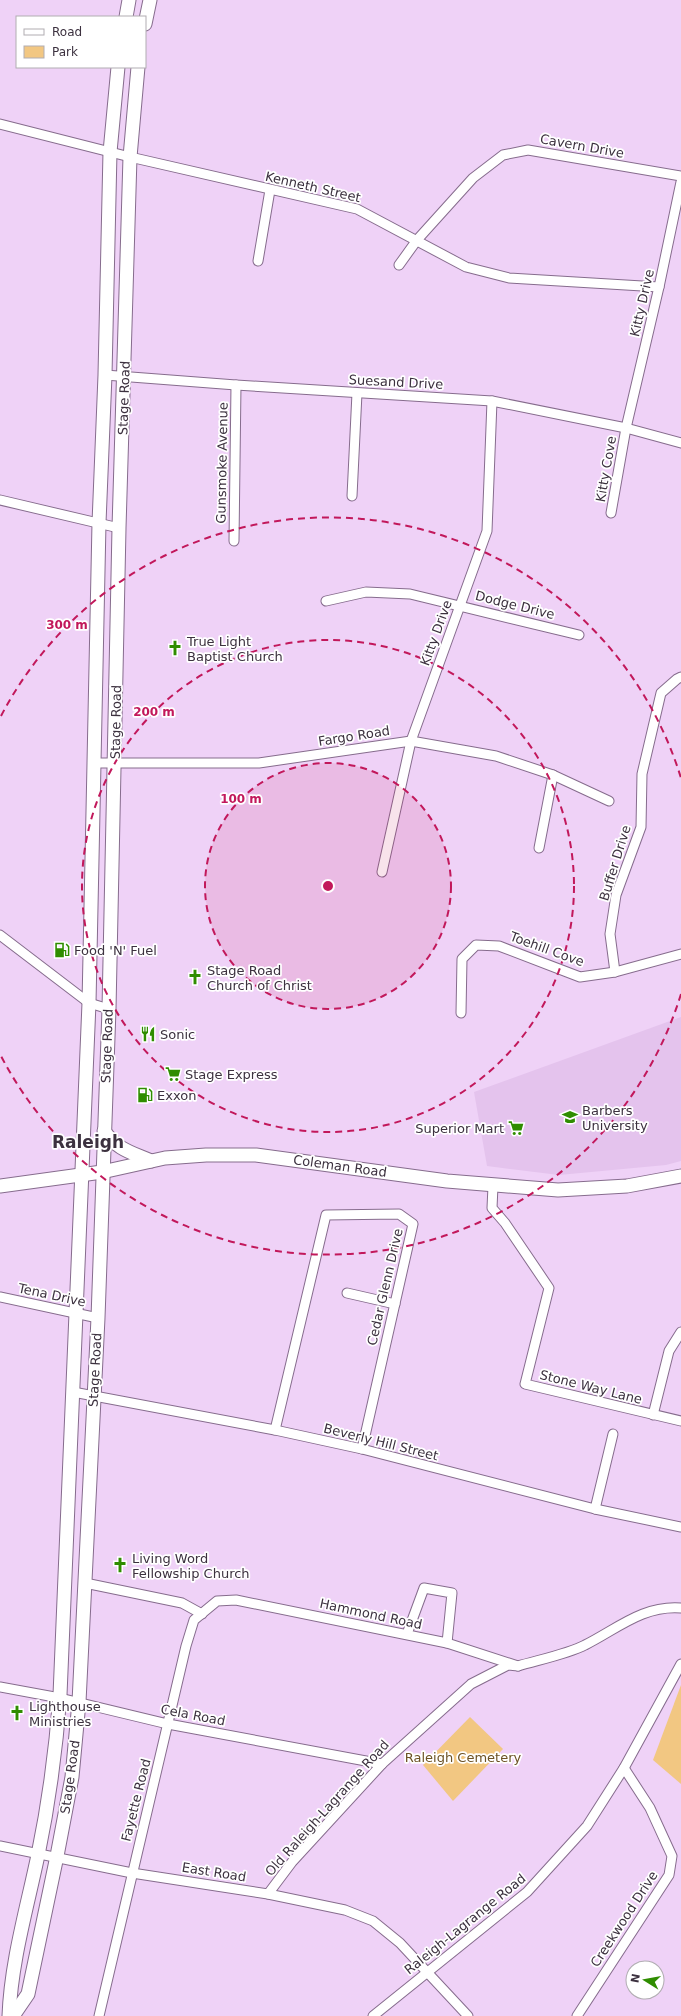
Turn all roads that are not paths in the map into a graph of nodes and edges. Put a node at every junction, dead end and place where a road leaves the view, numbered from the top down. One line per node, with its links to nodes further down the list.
1 (130, 0): 3 (main road)
2 (150, 0): 4 (main road)
3 (126, 16)
4 (146, 19)
5 (118, 68): 8 (main road, Stage Road)
6 (138, 68): 9 (main road, Stage Road)
7 (0, 126): 8 (street, Kenneth Street)
8 (110, 152): 9 (street, Kenneth Street); 17 (main road, Stage Road)
9 (130, 157): 12 (street, Kenneth Street); 18 (main road, Stage Road)
10 (681, 176): 13 (street, Cavern Drive)
11 (681, 182): 16 (street, Kitty Drive)
12 (270, 190): 13 (street, Kenneth Street); 14 (street)
13 (417, 240): 15 (street, Cavern Drive); 16 (street, Kenneth Street)
14 (258, 261)
15 (399, 265)
16 (659, 287): 22 (street, Kitty Drive)
17 (105, 375): 18 (street, Suesand Drive); 27 (main road, Stage Road)
18 (124, 375): 19 (street, Suesand Drive); 28 (main road, Stage Road)
19 (236, 386): 20 (street, Suesand Drive); 29 (street, Gunsmoke Avenue)
20 (357, 393): 21 (street, Suesand Drive); 24 (street)
21 (492, 401): 22 (street, Suesand Drive); 31 (street, Kitty Drive)
22 (626, 428): 23 (street, Suesand Drive); 26 (street, Kitty Cove)
23 (681, 443)
24 (352, 496)
25 (0, 500): 27 (street)
26 (612, 513)
27 (99, 523): 28 (street); 35 (main road, Stage Road)
28 (119, 528): 36 (main road, Stage Road)
29 (234, 541)
30 (326, 600): 31 (street, Dodge Drive)
31 (460, 605): 32 (street, Dodge Drive); 34 (street, Kitty Drive)
32 (580, 635)
33 (681, 677): 43 (street, Buffer Drive)
34 (412, 740): 36 (street, Fargo Road); 37 (street, Fargo Road); 40 (street, Kitty Drive)
35 (94, 763): 36 (street, Fargo Road); 44 (main road, Stage Road)
36 (115, 763): 45 (main road, Stage Road)
37 (553, 775): 38 (street, Fargo Road); 39 (street)
38 (609, 801)
39 (539, 848)
40 (382, 872)
41 (0, 935): 44 (street)
42 (681, 954): 43 (street, Toehill Cove)
43 (615, 972): 46 (street, Toehill Cove)
44 (89, 1003): 45 (street); 50 (main road, Stage Road)
45 (109, 1009): 47 (main road, Stage Road)
46 (461, 1013)
47 (104, 1131): 48 (main road); 49 (main road, Stage Road)
48 (151, 1160): 49 (main road, Coleman Road); 53 (main road, Coleman Road)
49 (102, 1172): 50 (main road, Coleman Road); 58 (main road, Stage Road)
50 (81, 1175): 52 (main road, Coleman Road); 57 (main road, Stage Road)
51 (680, 1178): 53 (main road, Coleman Road)
52 (0, 1186)
53 (493, 1186): 62 (street, Stone Way Lane)
54 (347, 1293): 56 (street)
55 (0, 1297): 57 (street, Tena Drive)
56 (395, 1304): 64 (street, Cedar Glenn Drive); 66 (street, Cedar Glenn Drive)
57 (77, 1314): 58 (street, Tena Drive); 60 (main road, Stage Road)
58 (98, 1318): 61 (main road, Stage Road)
59 (681, 1332): 62 (street)
60 (73, 1392): 61 (street, Beverly Hill Street); 78 (main road, Stage Road)
61 (94, 1395): 64 (street, Beverly Hill Street); 69 (main road, Stage Road)
62 (653, 1415): 63 (street)
63 (681, 1421)
64 (275, 1430): 66 (street, Beverly Hill Street)
65 (613, 1434): 67 (street)
66 (362, 1449): 67 (street, Beverly Hill Street)
67 (595, 1509): 68 (street, Beverly Hill Street)
68 (681, 1528)
69 (85, 1583): 72 (street); 79 (main road, Stage Road)
70 (217, 1601): 72 (street, Fayette Road); 73 (street, Hammond Road)
71 (681, 1608): 76 (street, Old Raleigh-Lagrange Road)
72 (202, 1614): 80 (street, Fayette Road)
73 (407, 1634): 74 (street, Hammond Road); 74 (street)
74 (447, 1644): 76 (street, Hammond Road)
75 (681, 1664): 82 (street, Raleigh-Lagrange Road)
76 (518, 1666): 81 (street, Old Raleigh-Lagrange Road)
77 (0, 1687): 78 (street, Cela Road)
78 (60, 1698): 79 (street, Cela Road); 84 (main road, Stage Road)
79 (79, 1702): 80 (street, Cela Road); 85 (main road, Stage Road)
80 (168, 1724): 81 (street, Cela Road); 86 (street, Fayette Road)
81 (382, 1764): 87 (street, Old Raleigh-Lagrange Road)
82 (624, 1768): 88 (street, Raleigh-Lagrange Road); 94 (street, Creekwood Drive)
83 (0, 1846): 84 (street, East Road)
84 (38, 1853): 85 (street, East Road); 89 (main road, Stage Road)
85 (57, 1856): 86 (street, East Road); 90 (main road, Stage Road)
86 (132, 1873): 87 (street, East Road); 91 (street, Fayette Road)
87 (268, 1894): 88 (street, East Road)
88 (428, 1971): 92 (street, Raleigh-Lagrange Road); 93 (street)
89 (9, 2016)
90 (13, 2016)
91 (99, 2016)
92 (373, 2016)
93 (468, 2016)
94 (577, 2016)

